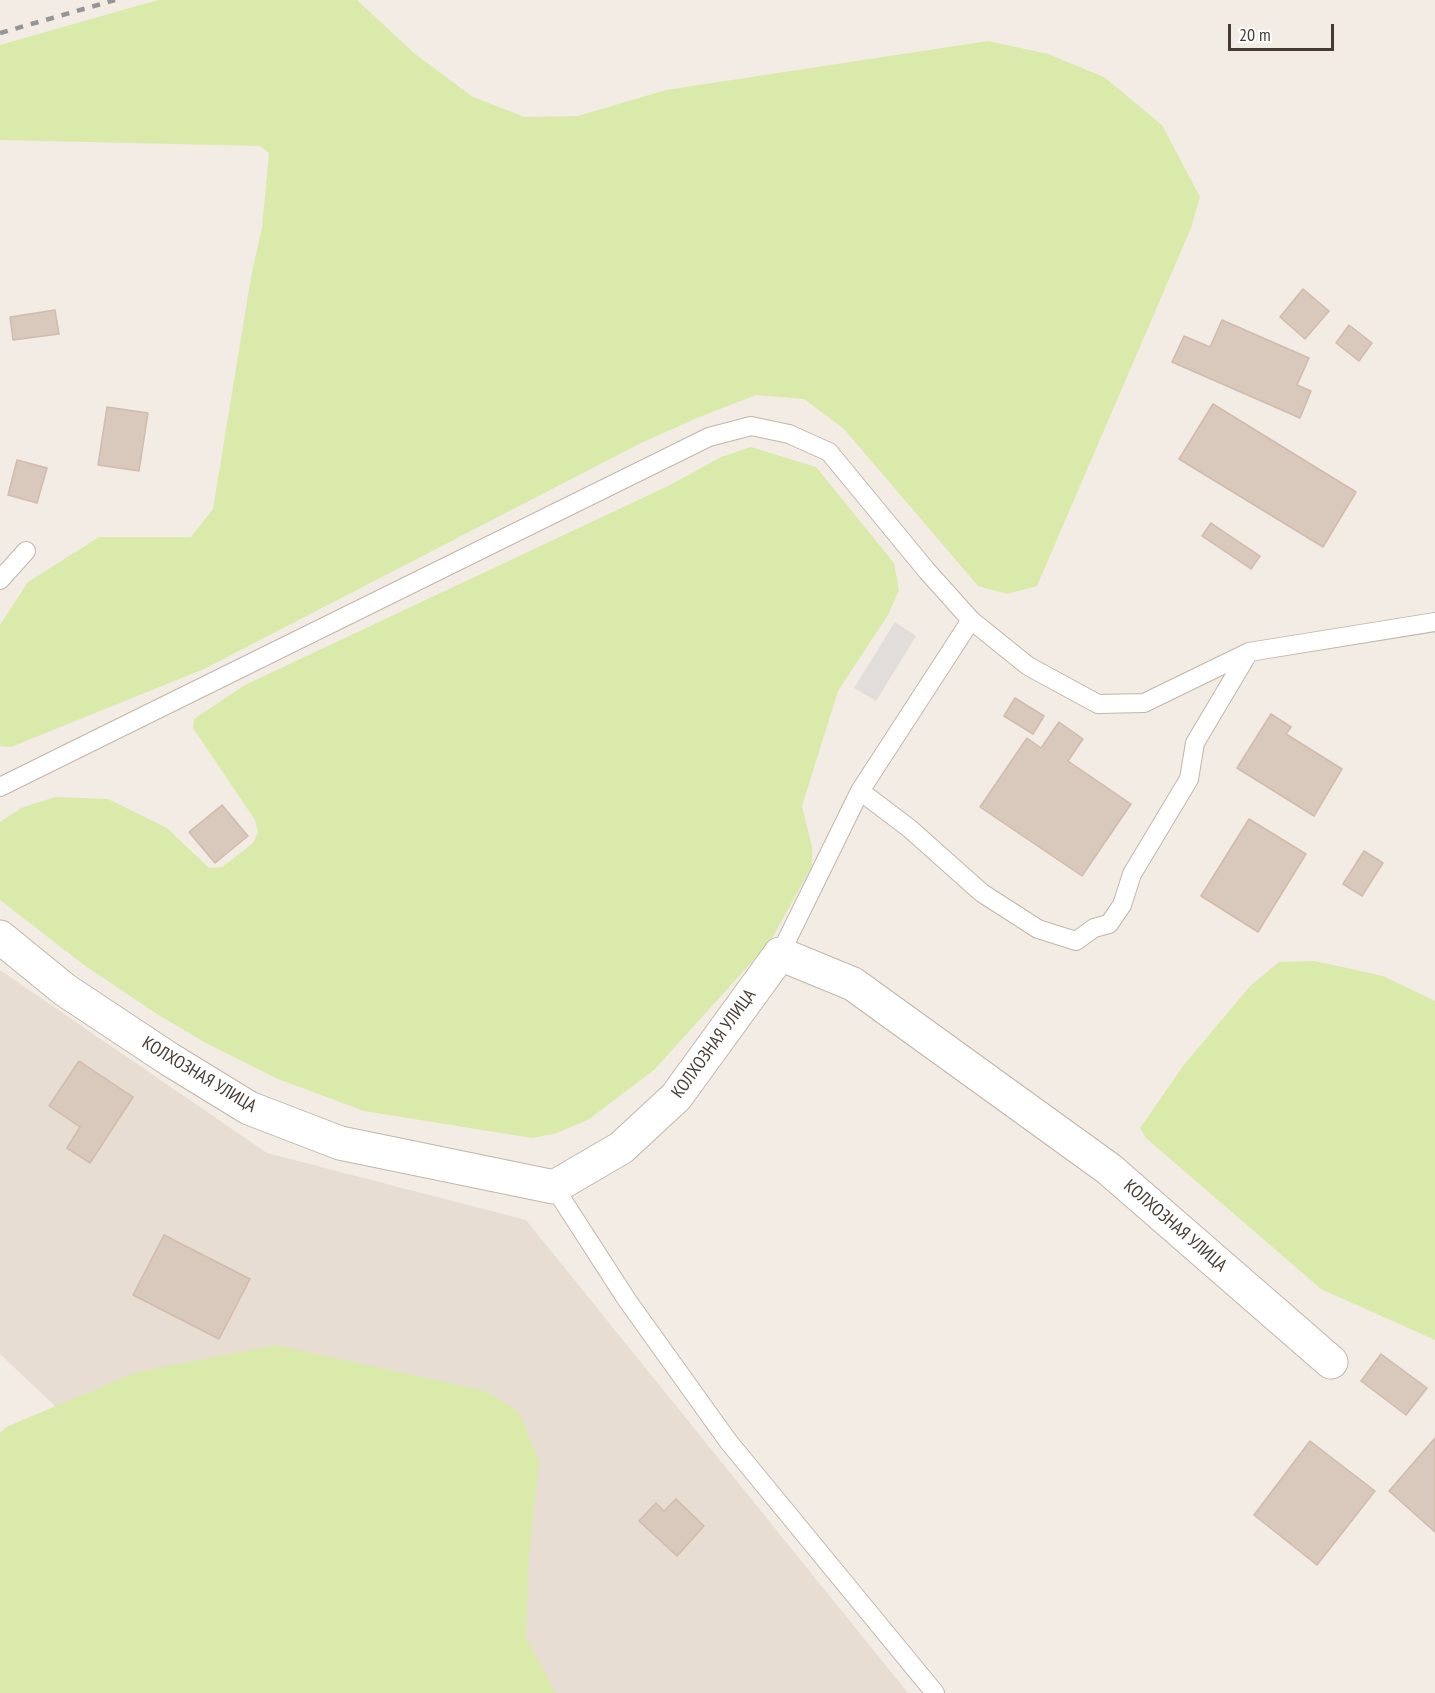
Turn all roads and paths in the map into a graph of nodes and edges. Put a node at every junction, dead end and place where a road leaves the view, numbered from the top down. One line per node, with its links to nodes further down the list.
1 (26, 551): 2 (lane)
2 (0, 580)
3 (971, 620): 5 (lane); 6 (lane); 7 (lane)
4 (1435, 622): 5 (lane)
5 (1249, 652): 7 (lane)
6 (0, 787)
7 (860, 791): 9 (lane)
8 (0, 937): 10 (street, КОЛХОЗНАЯ УЛИЦА)
9 (780, 954): 10 (street, КОЛХОЗНАЯ УЛИЦА); 11 (street, КОЛХОЗНАЯ УЛИЦА)
10 (554, 1187): 12 (lane)
11 (1331, 1362)
12 (935, 1693)

